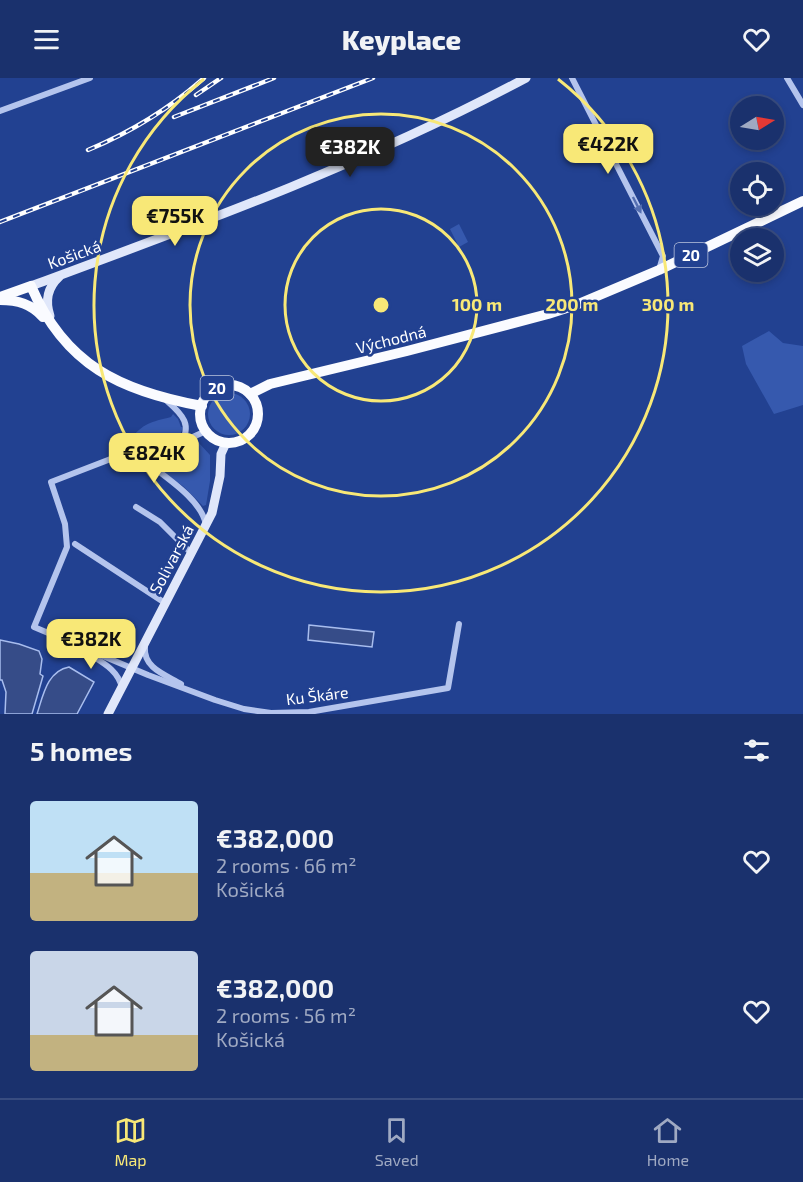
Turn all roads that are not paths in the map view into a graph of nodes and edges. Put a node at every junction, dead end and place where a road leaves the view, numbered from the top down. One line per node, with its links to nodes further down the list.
1 (90, 78): 6 (street)
2 (526, 78): 11 (street, Košická)
3 (572, 78): 8 (street, one-way to 8)
4 (787, 78): 5 (street)
5 (803, 105)
6 (0, 111)
7 (803, 201): 9 (main road, Východná / 20)
8 (663, 256): 9 (street); 10 (street)
9 (678, 261): 10 (main road, Východná / 20)
10 (659, 270): 15 (main road, Východná / 20)
11 (63, 274): 12 (street, Košická); 14 (street)
12 (31, 286): 13 (main road, Košická); 14 (main road, 20)
13 (0, 298): 14 (main road)
14 (54, 328): 16 (main road, 20)
15 (250, 394): 17 (main road, 20); 19 (main road, 20)
16 (163, 397): 17 (main road, 20); 20 (street)
17 (202, 406): 18 (main road, 20)
18 (206, 431): 19 (main road); 20 (street)
19 (226, 443): 23 (street, Solivarská)
20 (179, 444): 21 (street)
21 (134, 452): 23 (street); 28 (street)
22 (136, 507): 25 (street)
23 (206, 525): 25 (street, Solivarská)
24 (75, 544): 26 (street)
25 (191, 553): 26 (street, Solivarská)
26 (165, 603): 29 (street, Solivarská)
27 (459, 624): 32 (street, Ku Škáre)
28 (70, 642): 30 (street); 31 (street)
29 (146, 642): 30 (street, Solivarská); 32 (street)
30 (132, 668): 31 (street, Solivarská); 32 (street, Ku Škáre)
31 (122, 689): 33 (street, Solivarská)
32 (203, 696)
33 (108, 714)

